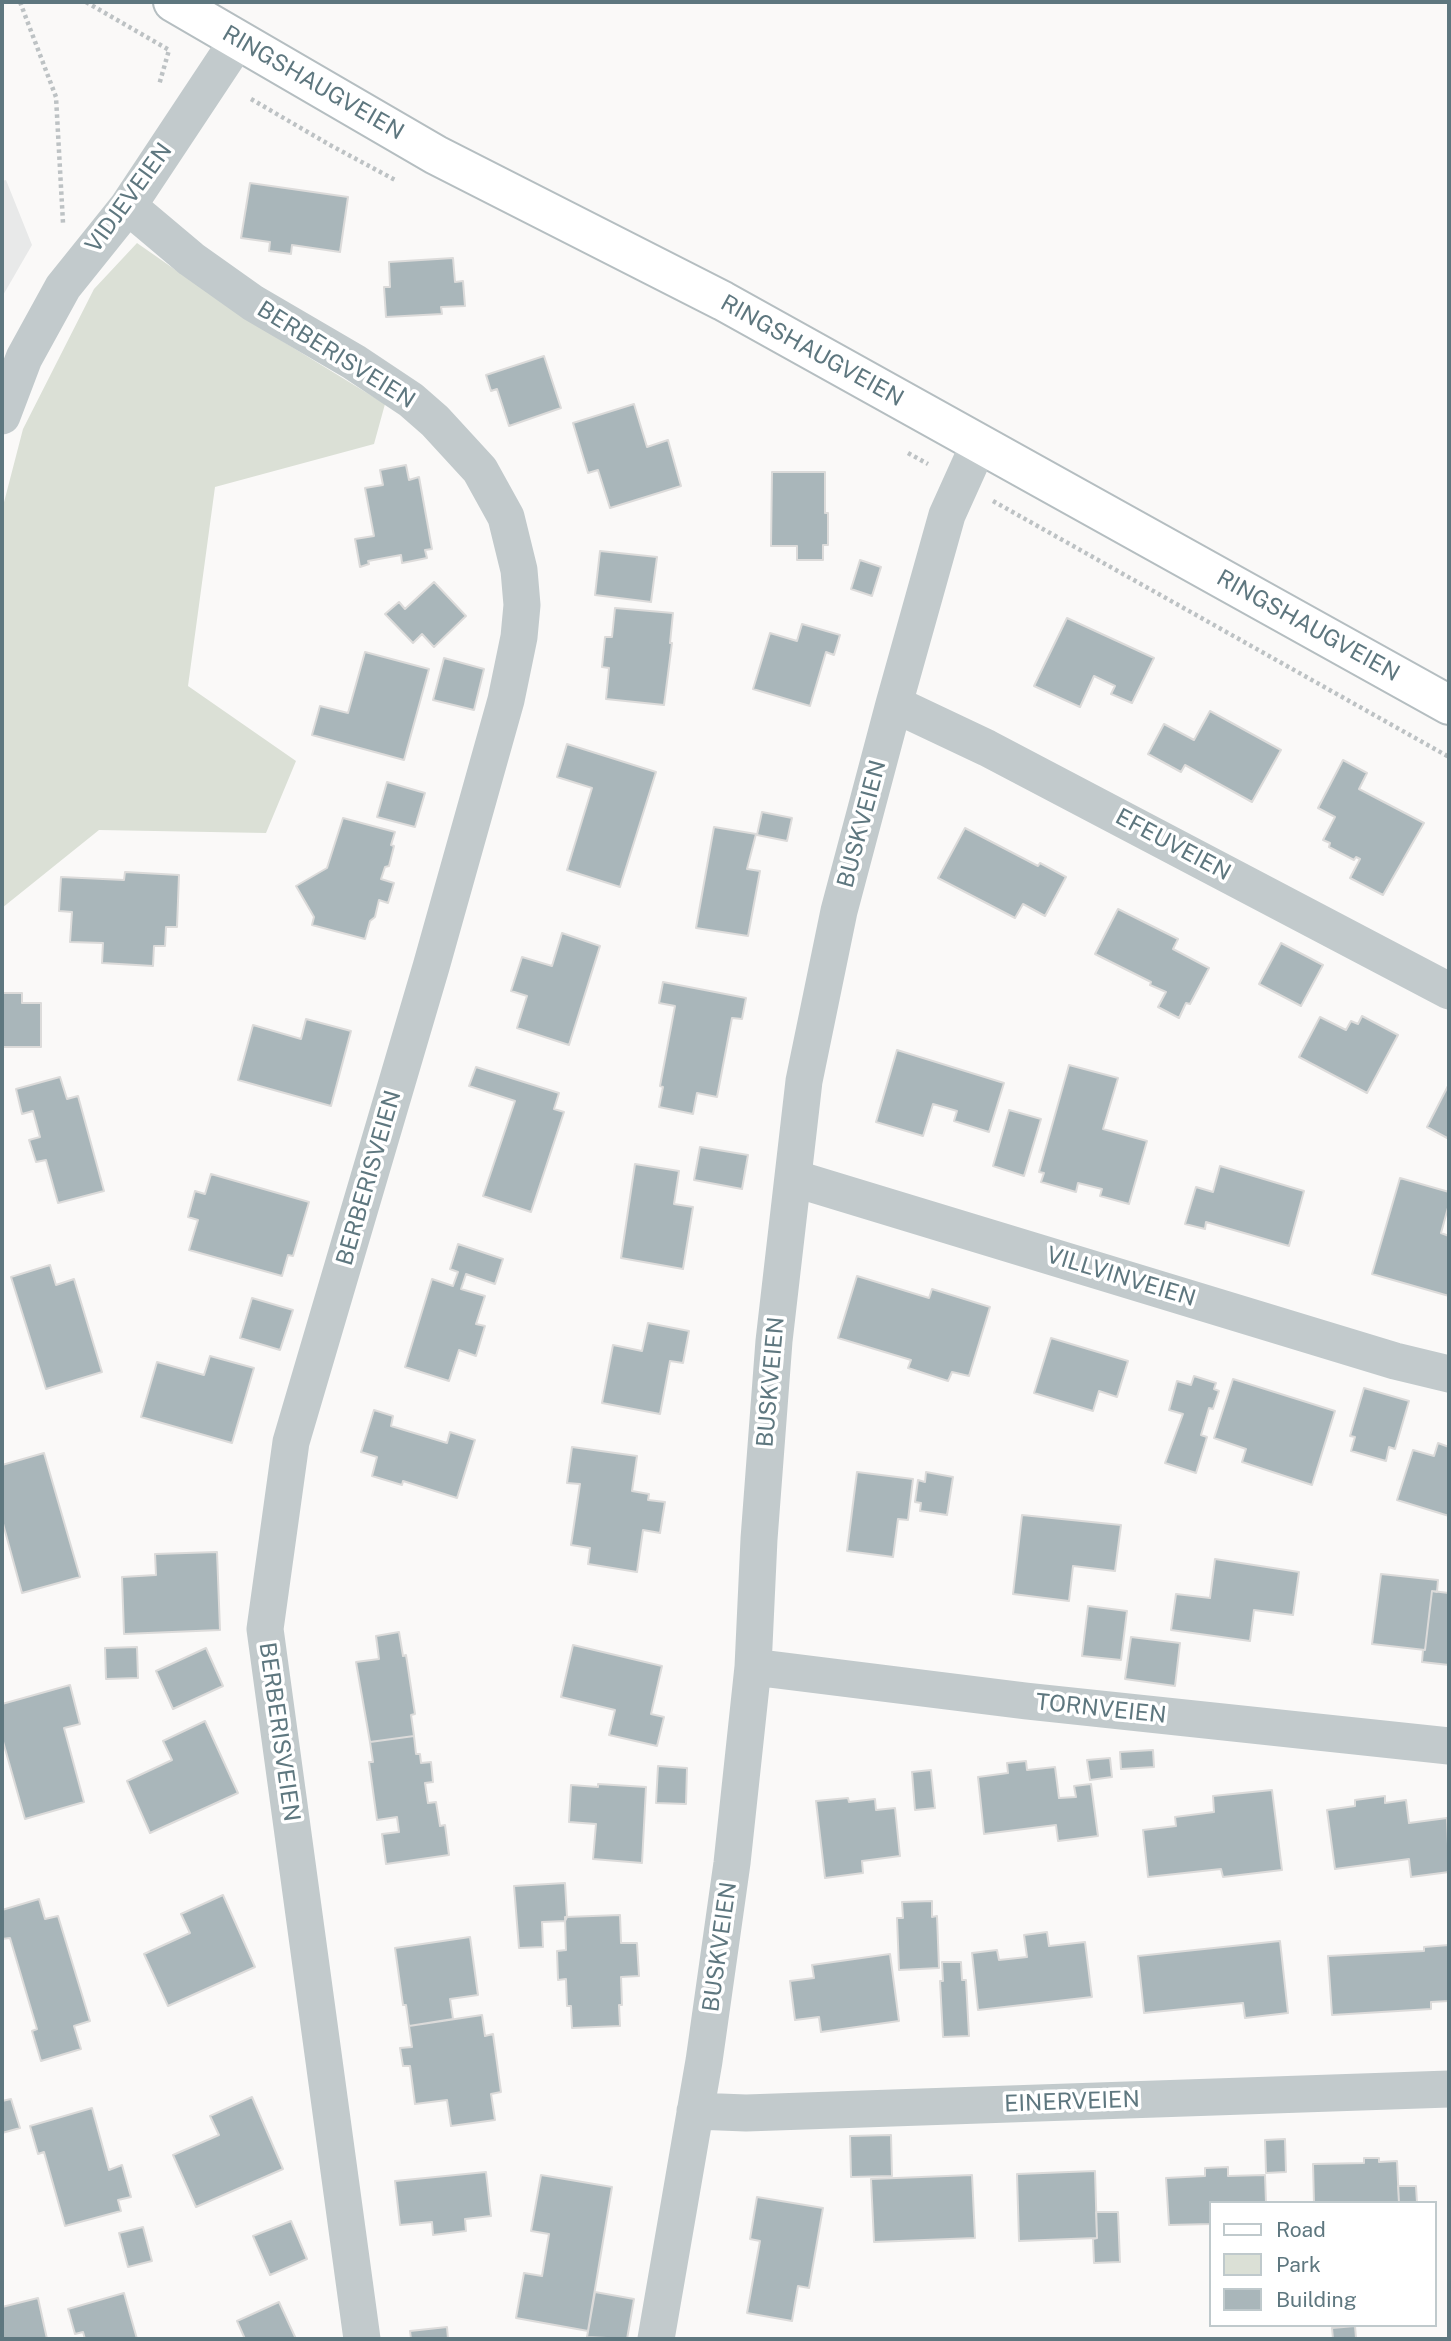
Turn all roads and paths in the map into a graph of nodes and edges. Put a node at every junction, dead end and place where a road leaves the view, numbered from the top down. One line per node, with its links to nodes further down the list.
1 (20, 2): 9 (path)
2 (86, 2): 5 (path)
3 (173, 2): 4 (main road, RINGSHAUGVEIEN)
4 (238, 40): 8 (street, VIDJEVEIEN); 12 (main road, RINGSHAUGVEIEN)
5 (169, 50)
6 (251, 99): 7 (path)
7 (402, 184)
8 (128, 206): 10 (street, VIDJEVEIEN); 25 (street, BERBERISVEIEN)
9 (63, 223)
10 (13, 355): 11 (street, VIDJEVEIEN)
11 (2, 416)
12 (979, 444): 14 (street, BUSKVEIEN); 16 (main road, RINGSHAUGVEIEN)
13 (902, 449): 14 (path)
14 (960, 483): 15 (street, BUSKVEIEN); 17 (path)
15 (894, 704): 18 (street, EFEUVEIEN); 19 (street, BUSKVEIEN)
16 (1449, 705)
17 (1449, 757)
18 (1449, 991)
19 (793, 1178): 20 (street, VILLVINVEIEN); 21 (street, BUSKVEIEN)
20 (1449, 1374)
21 (753, 1667): 22 (street, TORNVEIEN); 24 (street, BUSKVEIEN)
22 (1449, 1746)
23 (1449, 2089): 24 (street, EINERVEIEN)
24 (695, 2111): 26 (street, BUSKVEIEN)
25 (362, 2339)
26 (656, 2339)

